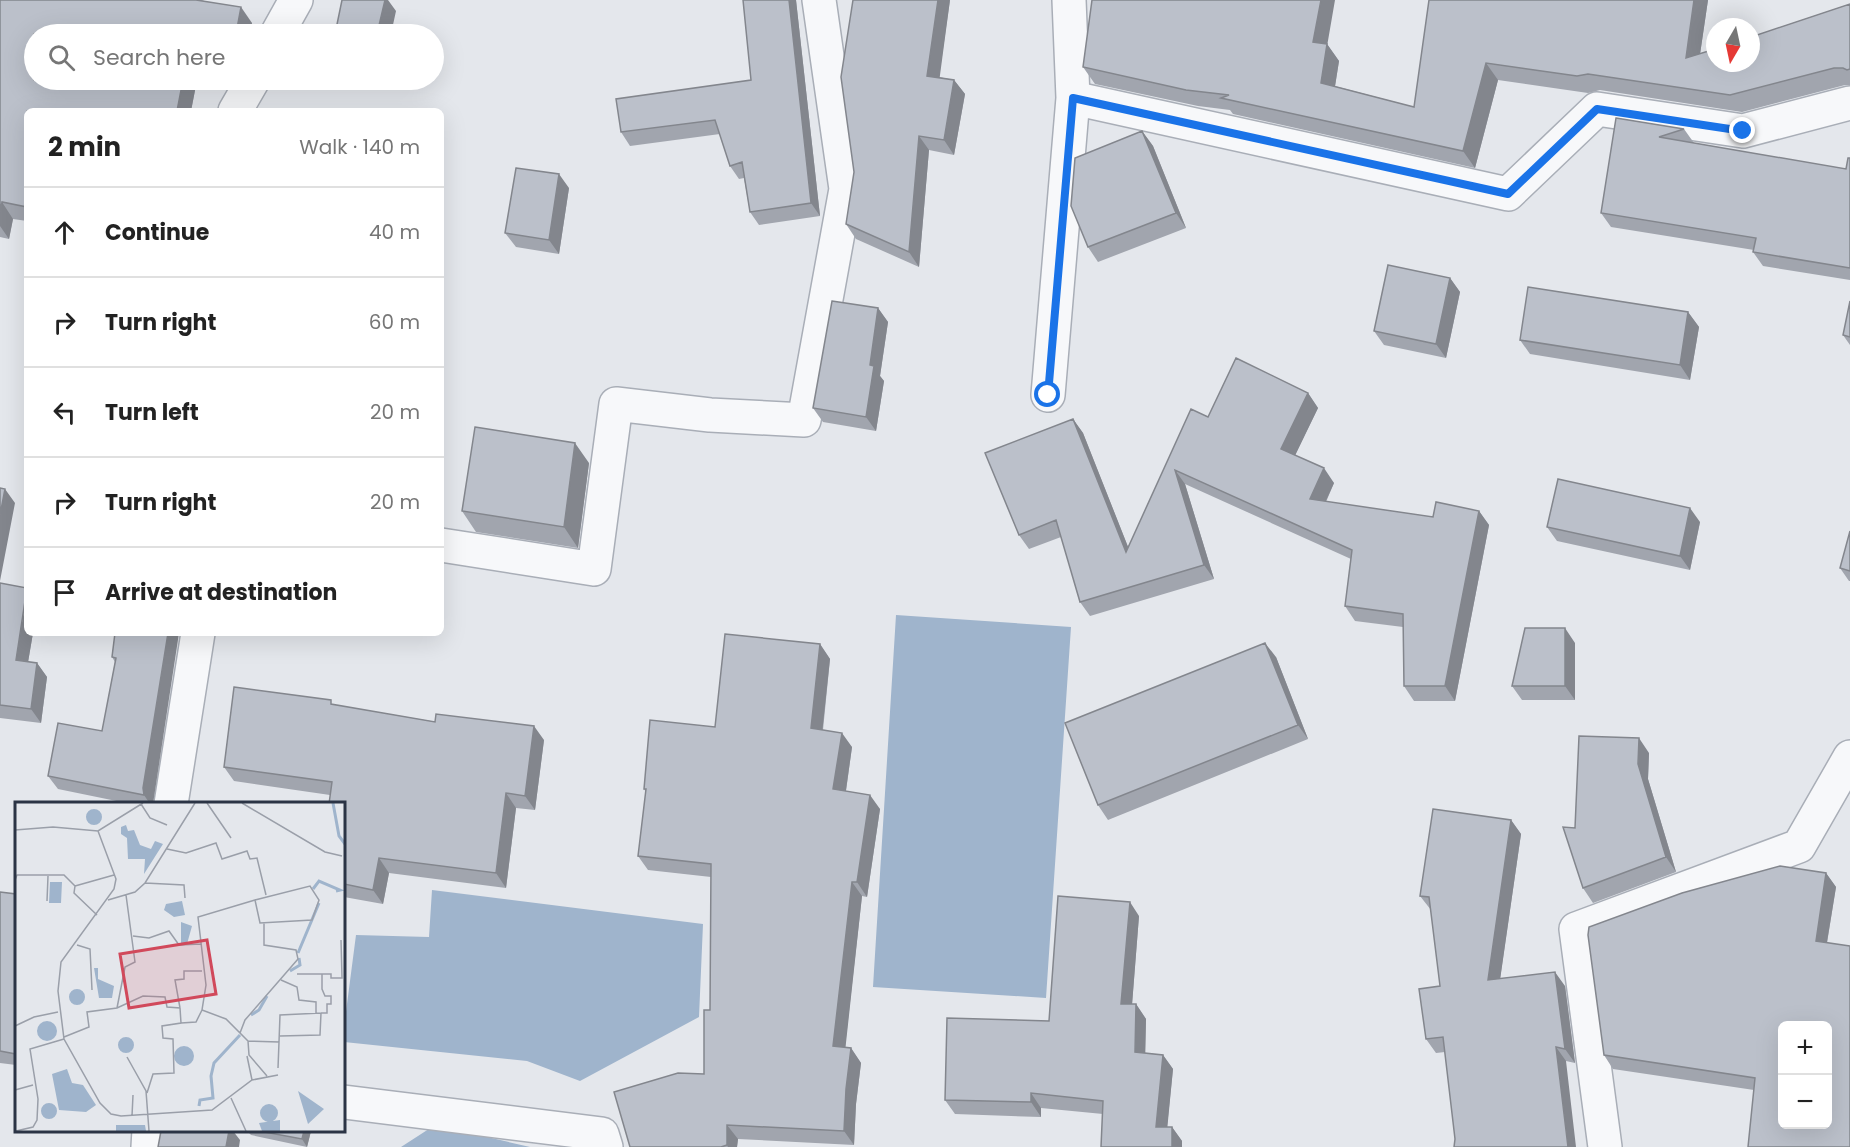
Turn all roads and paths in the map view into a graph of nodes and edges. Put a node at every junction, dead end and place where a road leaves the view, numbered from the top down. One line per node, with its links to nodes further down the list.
1 (296, 0): 4 (street)
2 (819, 0): 10 (street)
3 (1069, 0): 6 (street)
4 (283, 24)
5 (248, 90): 8 (street)
6 (1073, 98): 7 (street); 9 (street)
7 (1850, 103)
8 (238, 108)
9 (1048, 395)
10 (444, 545)
11 (198, 636): 13 (street)
12 (1850, 756): 18 (street)
13 (171, 802)
14 (345, 1102): 17 (street)
15 (149, 1132): 16 (street)
16 (148, 1147)
17 (606, 1147)
18 (1605, 1147)

